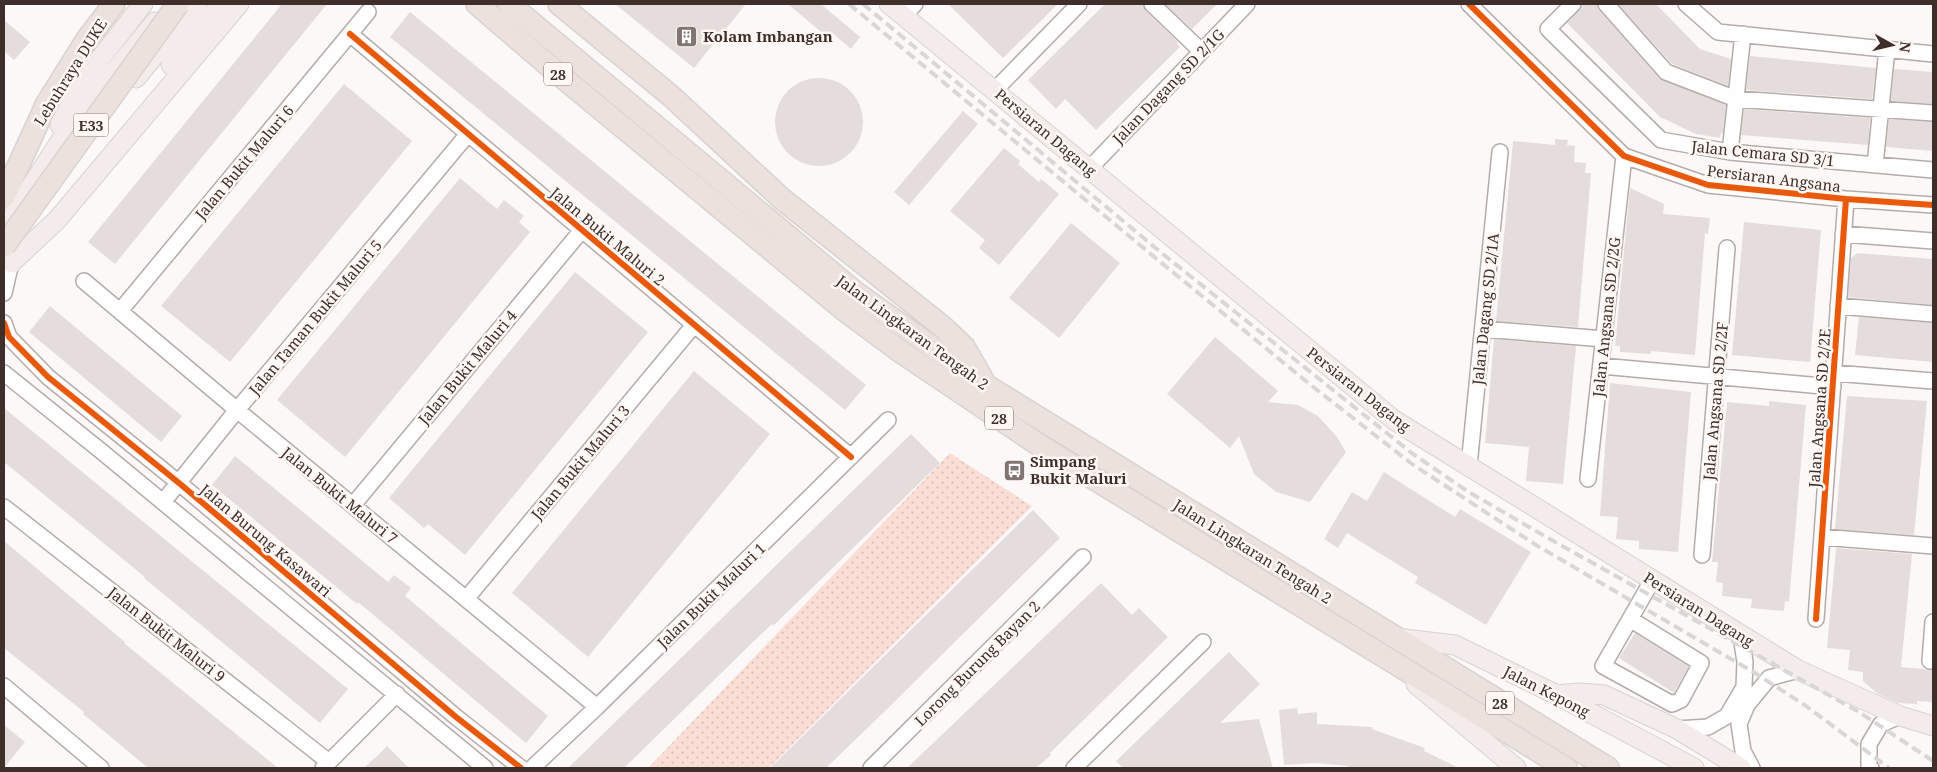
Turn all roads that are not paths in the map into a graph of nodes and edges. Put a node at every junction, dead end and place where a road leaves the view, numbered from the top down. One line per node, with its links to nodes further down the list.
1 (114, 4): 38 (highway, Lebuhraya DUKE)
2 (142, 4): 38 (main road)
3 (170, 4): 38 (main road)
4 (178, 4): 47 (highway, E33, bridge)
5 (197, 4): 44 (main road)
6 (221, 4): 47 (main road)
7 (239, 4): 47 (main road)
8 (477, 4): 84 (highway, Jalan Lingkaran Tengah 2 / 28)
9 (509, 4): 62 (highway, Jalan Lingkaran Tengah 2 / 28)
10 (559, 4): 21 (highway)
11 (564, 4): 21 (highway)
12 (1079, 4): 27 (street)
13 (1152, 4): 25 (street)
14 (1247, 4): 25 (street, Jalan Dagang SD 2/1G)
15 (1469, 4): 34 (street, Persiaran Angsana)
16 (1573, 4): 33 (street, Jalan Cemara SD 3/1)
17 (1606, 4): 28 (street)
18 (1686, 4): 23 (street)
19 (902, 8): 27 (main road, Persiaran Dagang)
20 (368, 12): 22 (street, Jalan Bukit Maluri 6)
21 (581, 22): 62 (highway)
22 (350, 34): 31 (street, Jalan Bukit Maluri 2); 51 (street, Jalan Bukit Maluri 6)
23 (1743, 34): 24 (street); 28 (street)
24 (1887, 49): 26 (street); 29 (street)
25 (1201, 51): 36 (street, Jalan Dagang SD 2/1G)
26 (1933, 54)
27 (994, 90): 36 (main road, Persiaran Dagang)
28 (1736, 99): 29 (street); 33 (street)
29 (1881, 109): 30 (street); 35 (street)
30 (1933, 113)
31 (468, 134): 42 (street, Jalan Bukit Maluri 2); 63 (street, Jalan Taman Bukit Maluri 5)
32 (1500, 152): 55 (street, Jalan Dagang SD 2/1A)
33 (1730, 152): 35 (street, Jalan Cemara SD 3/1)
34 (1624, 156): 39 (street, Persiaran Angsana); 56 (street, Jalan Angsana SD 2/2G)
35 (1876, 165): 37 (street, Jalan Cemara SD 3/1)
36 (1089, 169): 66 (main road, Persiaran Dagang)
37 (1933, 170)
38 (12, 199): 41 (main road)
39 (1846, 200): 40 (street, Persiaran Angsana); 43 (street, Jalan Angsana SD 2/2E)
40 (1933, 205)
41 (4, 229)
42 (582, 230): 54 (street, Jalan Bukit Maluri 2); 70 (street, Jalan Bukit Maluri 4)
43 (1844, 234): 45 (street); 50 (street, Jalan Angsana SD 2/2E)
44 (4, 238)
45 (1933, 241)
46 (1728, 248): 59 (street, Jalan Angsana SD 2/2F)
47 (6, 261): 49 (street)
48 (84, 281): 51 (street, Jalan Bukit Maluri 7)
49 (4, 293)
50 (1838, 306): 52 (street); 60 (street, Jalan Angsana SD 2/2E)
51 (120, 311): 63 (street, Jalan Bukit Maluri 7)
52 (1933, 314)
53 (4, 323): 68 (street, Jalan Burung Kasawari)
54 (694, 325): 65 (street, Jalan Bukit Maluri 2); 77 (street, Jalan Bukit Maluri 3)
55 (1483, 329): 56 (street); 66 (street, Jalan Dagang SD 2/1A)
56 (1604, 339): 57 (street, Jalan Angsana SD 2/2G)
57 (1601, 366): 59 (street); 67 (street, Jalan Angsana SD 2/2G)
58 (4, 374): 69 (street)
59 (1717, 377): 60 (street); 74 (street, Jalan Angsana SD 2/2F)
60 (1833, 380): 61 (street); 72 (street, Jalan Angsana SD 2/2E)
61 (1933, 381)
62 (987, 386): 82 (highway, Jalan Lingkaran Tengah 2 / 28)
63 (237, 410): 68 (street, Jalan Taman Bukit Maluri 5); 70 (street, Jalan Bukit Maluri 7)
64 (888, 420): 65 (street, Jalan Bukit Maluri 1)
65 (851, 457): 90 (street, Jalan Bukit Maluri 1)
66 (1469, 466): 76 (main road, Persiaran Dagang)
67 (1588, 478)
68 (178, 483): 69 (street, Jalan Taman Bukit Maluri 5); 97 (street, Jalan Burung Kasawari)
69 (163, 502): 88 (street)
70 (353, 505): 77 (street, Jalan Bukit Maluri 7)
71 (4, 507): 94 (street, Jalan Bukit Maluri 9)
72 (1822, 537): 73 (street); 79 (street, Jalan Angsana SD 2/2E)
73 (1933, 546)
74 (1702, 554)
75 (1082, 557): 99 (street, Lorong Burung Bayan 2)
76 (1653, 579): 78 (street); 81 (main road, Persiaran Dagang)
77 (466, 599): 90 (street, Jalan Bukit Maluri 7)
78 (1630, 618): 78 (street)
79 (1816, 619)
80 (1933, 622): 85 (street)
81 (1741, 636): 86 (main road, Persiaran Dagang); 93 (street)
82 (1392, 638): 89 (main road, Jalan Kepong); 103 (highway, Jalan Lingkaran Tengah 2 / 28)
83 (1203, 642): 100 (street)
84 (1383, 656): 101 (main road); 102 (highway, Jalan Lingkaran Tengah 2 / 28)
85 (1930, 661)
86 (1798, 670): 91 (main road, Persiaran Dagang); 106 (street)
87 (4, 686): 95 (street)
88 (397, 694): 94 (street); 96 (street)
89 (1557, 695): 93 (main road); 104 (main road, Jalan Kepong)
90 (597, 707): 98 (street, Jalan Bukit Maluri 1)
91 (1900, 716): 92 (main road, Persiaran Dagang); 107 (street)
92 (1933, 726)
93 (1677, 729): 105 (main road)
94 (326, 765)
95 (102, 768)
96 (485, 768)
97 (521, 768)
98 (532, 768)
99 (872, 768)
100 (1074, 768)
101 (1516, 768)
102 (1566, 768)
103 (1608, 768)
104 (1694, 768)
105 (1741, 768)
106 (1752, 768)
107 (1871, 768)

